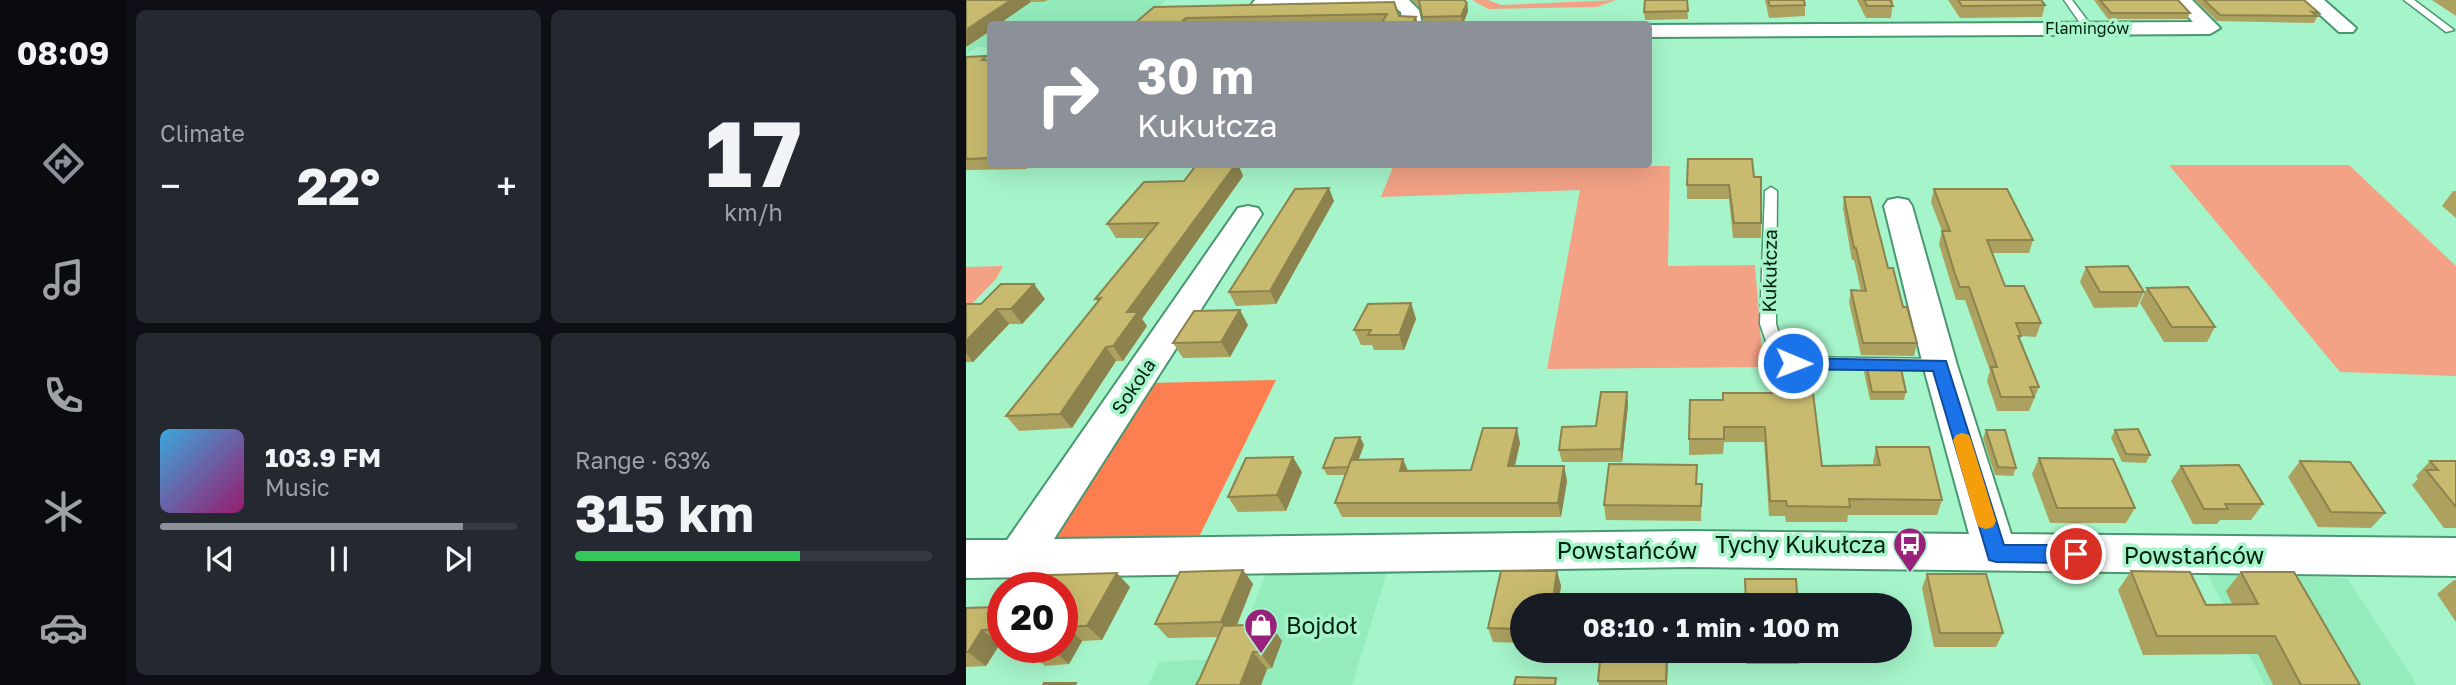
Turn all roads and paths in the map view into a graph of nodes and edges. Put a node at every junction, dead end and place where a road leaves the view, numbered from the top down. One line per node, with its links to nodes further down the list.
1 (2067, 0): 8 (lane)
2 (2182, 0): 8 (street, Flamingów)
3 (2313, 0): 9 (street)
4 (2408, 0): 11 (lane)
5 (1263, 3): 6 (street); 7 (street)
6 (1235, 6)
7 (1412, 21)
8 (2088, 28): 10 (street, Flamingów)
9 (2346, 28)
10 (1652, 30)
11 (2449, 30)
12 (1771, 191): 15 (lane, Kukułcza)
13 (1898, 206): 15 (street)
14 (1248, 214): 18 (street, Sokola)
15 (1940, 365): 16 (street)
16 (1996, 554): 17 (street, Powstańców); 18 (street, Powstańców)
17 (2456, 557)
18 (1019, 558): 19 (street, Powstańców)
19 (966, 559)

